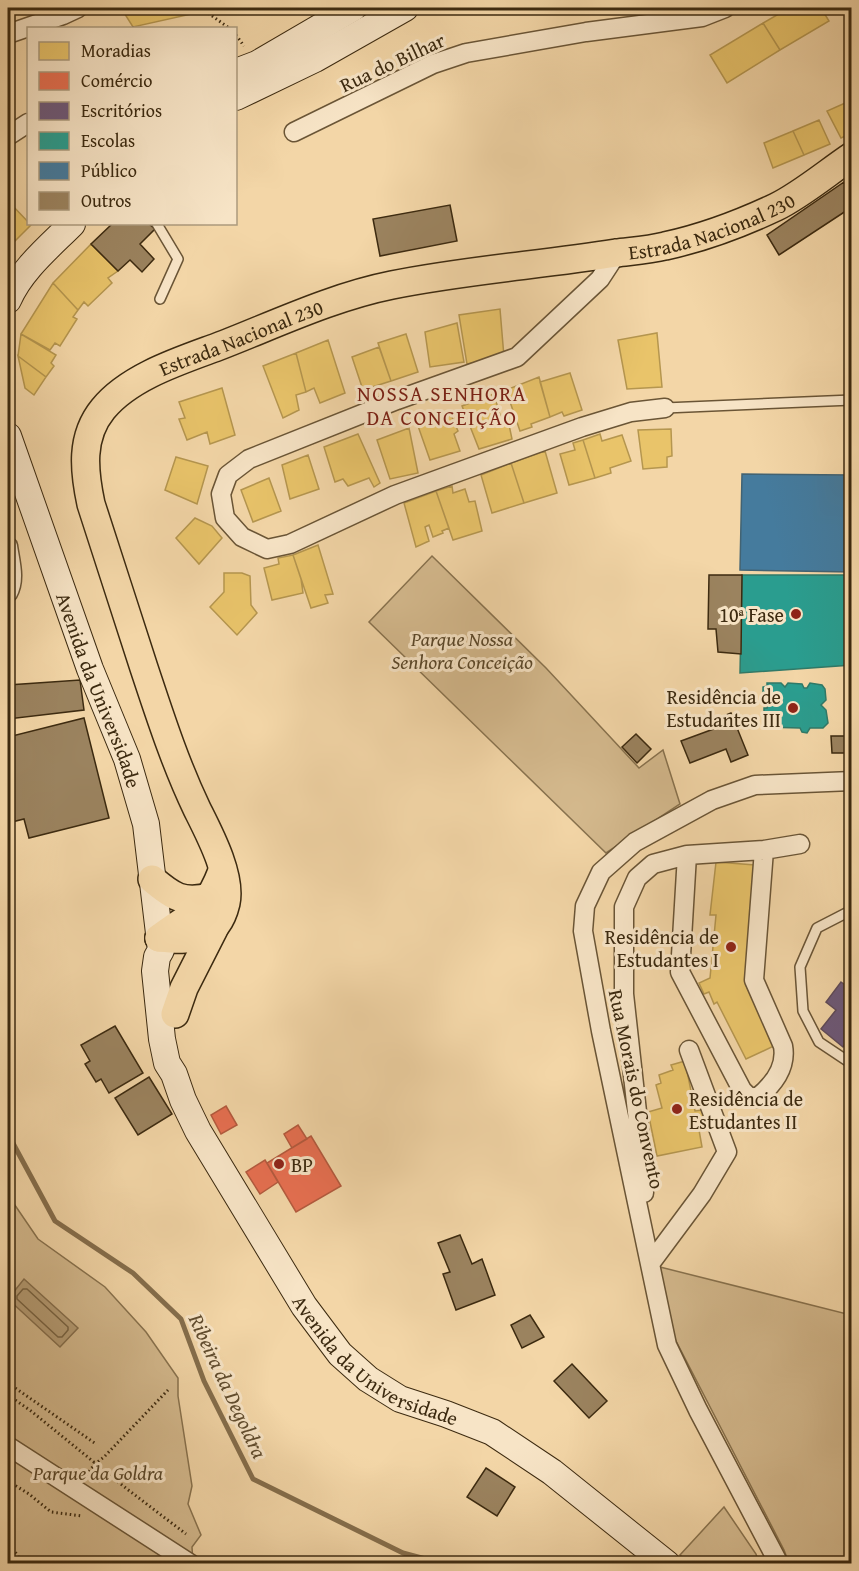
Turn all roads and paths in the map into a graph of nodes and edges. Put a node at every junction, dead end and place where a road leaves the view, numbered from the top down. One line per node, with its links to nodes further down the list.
1 (78, 8): 7 (street)
2 (201, 8): 8 (path)
3 (353, 8): 12 (main road)
4 (405, 8): 13 (main road)
5 (725, 8): 15 (street, Rua do Bilhar)
6 (27, 27): 9 (street)
7 (28, 27)
8 (228, 27)
9 (8, 34)
10 (237, 36): 11 (path)
11 (245, 48)
12 (237, 72)
13 (237, 97)
14 (27, 124): 17 (street)
15 (294, 132)
16 (27, 133): 17 (street)
17 (9, 136)
18 (852, 156): 21 (main road, Estrada Nacional 230)
19 (71, 225): 23 (main road)
20 (159, 225): 22 (lane)
21 (617, 253): 25 (street); 33 (main road, Estrada Nacional 230)
22 (160, 299)
23 (8, 300)
24 (852, 400): 25 (lane)
25 (665, 408)
26 (9, 453): 34 (main road, Avenida da Universidade)
27 (8, 546): 28 (street)
28 (8, 593)
29 (852, 781): 43 (street, Rua Morais do Convento)
30 (800, 844): 31 (street)
31 (764, 850): 32 (street); 32 (street)
32 (687, 855): 43 (street)
33 (223, 870): 35 (main road); 37 (main road, Estrada Nacional 230)
34 (152, 879): 35 (main road); 38 (main road, Avenida da Universidade)
35 (210, 897): 38 (main road)
36 (852, 910): 41 (lane)
37 (214, 929): 38 (main road); 39 (main road, Estrada Nacional 230)
38 (160, 944): 39 (main road, Avenida da Universidade); 42 (main road, Avenida da Universidade)
39 (175, 1014): 42 (main road, Avenida da Universidade)
40 (689, 1050): 43 (street)
41 (852, 1064)
42 (174, 1074): 57 (main road, Avenida da Universidade)
43 (648, 1255): 58 (street, Rua Morais do Convento)
44 (8, 1383): 47 (path)
45 (168, 1390): 49 (path)
46 (8, 1395): 49 (path)
47 (96, 1444)
48 (8, 1446): 56 (street)
49 (95, 1464): 50 (path); 53 (path)
50 (88, 1472)
51 (8, 1481): 52 (path)
52 (89, 1517)
53 (186, 1534)
54 (8, 1541): 55 (path)
55 (23, 1563)
56 (191, 1563)
57 (667, 1563)
58 (779, 1563)

